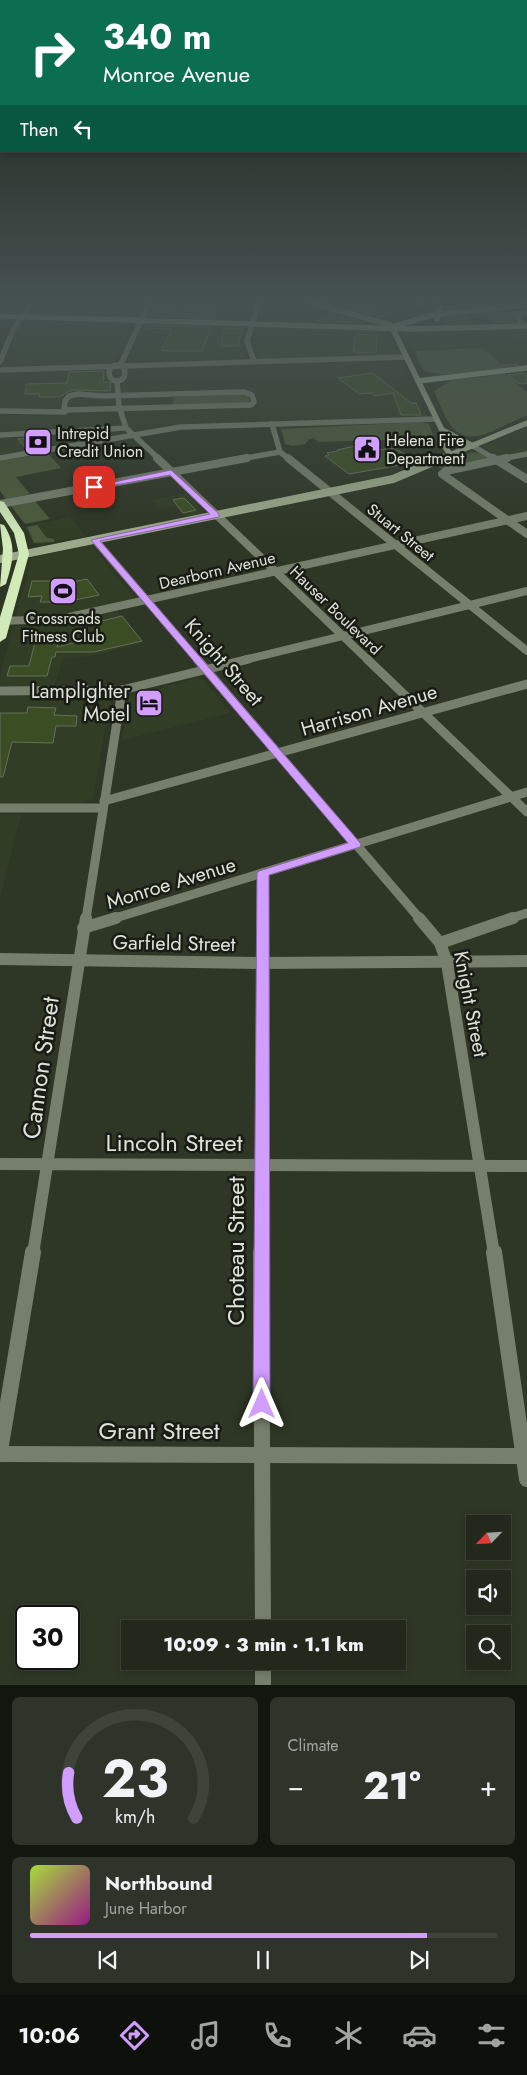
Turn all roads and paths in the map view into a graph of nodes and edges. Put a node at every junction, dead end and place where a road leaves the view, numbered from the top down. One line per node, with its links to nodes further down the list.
1 (117, 381): 3 (street)
2 (418, 381): 7 (main road)
3 (118, 396): 4 (street); 4 (street); 6 (street)
4 (120, 410): 6 (street); 10 (street)
5 (0, 412): 6 (street)
6 (65, 412)
7 (436, 419): 9 (street); 11 (main road)
8 (527, 423): 14 (main road)
9 (272, 424): 13 (street); 15 (street)
10 (126, 428): 12 (street); 13 (street, Hauser Boulevard)
11 (442, 430): 14 (main road); 17 (main road)
12 (0, 435)
13 (133, 435): 18 (street); 20 (street, Hauser Boulevard)
14 (473, 446): 17 (main road); 19 (street)
15 (280, 452): 20 (street); 22 (street, Stuart Street)
16 (527, 454): 19 (street)
17 (450, 456): 22 (main road)
18 (0, 458)
19 (497, 460): 21 (street); 26 (street)
20 (171, 472): 23 (street); 24 (street, Hauser Boulevard)
21 (527, 479)
22 (331, 492): 24 (main road); 30 (street, Stuart Street)
23 (0, 504): 31 (highway)
24 (216, 515): 29 (main road); 33 (street, Hauser Boulevard)
25 (527, 516): 26 (street, Dearborn Avenue)
26 (508, 520): 28 (street); 30 (street, Dearborn Avenue)
27 (0, 527): 32 (highway)
28 (527, 534)
29 (95, 540): 31 (main road); 36 (street, Knight Street)
30 (395, 545): 33 (street, Dearborn Avenue); 37 (street, Stuart Street)
31 (24, 554): 32 (main road); 38 (highway)
32 (4, 558): 34 (highway)
33 (274, 571): 36 (street, Dearborn Avenue); 39 (street, Hauser Boulevard)
34 (0, 584)
35 (527, 591): 37 (street)
36 (146, 600): 38 (street, Dearborn Avenue); 42 (street, Knight Street)
37 (470, 605): 39 (street); 41 (street, Stuart Street)
38 (3, 621): 40 (highway)
39 (342, 637): 42 (street); 46 (street, Hauser Boulevard)
40 (0, 638)
41 (527, 651)
42 (206, 671): 44 (street); 47 (street, Knight Street)
43 (527, 684): 46 (street, Harrison Avenue)
44 (122, 690): 45 (street); 50 (street, Cannon Street)
45 (0, 691)
46 (422, 713): 47 (street, Harrison Avenue); 49 (street, Hauser Boulevard)
47 (278, 754): 50 (street, Harrison Avenue); 53 (street, Knight Street)
48 (527, 792): 49 (street, Monroe Avenue)
49 (511, 797): 52 (street, Hauser Boulevard); 53 (street, Monroe Avenue)
50 (103, 804): 51 (street, Harrison Avenue); 56 (street, Cannon Street)
51 (0, 808)
52 (527, 812)
53 (356, 844): 54 (street, Monroe Avenue); 57 (street, Knight Street)
54 (263, 873): 56 (street, Monroe Avenue); 61 (street, Choteau Street)
55 (527, 913): 57 (street)
56 (83, 928): 59 (street, Cannon Street)
57 (440, 943): 62 (street, Knight Street)
58 (0, 959): 59 (street, Garfield Street)
59 (77, 961): 61 (street, Garfield Street); 64 (street, Cannon Street)
60 (527, 961): 62 (street, Garfield Street)
61 (264, 963): 62 (street, Garfield Street); 65 (street, Choteau Street)
62 (447, 963): 66 (street, Knight Street)
63 (0, 1164): 64 (street, Lincoln Street)
64 (48, 1165): 65 (street, Lincoln Street); 68 (street, Cannon Street)
65 (261, 1166): 66 (street, Lincoln Street); 69 (street, Choteau Street)
66 (481, 1166): 67 (street, Lincoln Street); 70 (street, Knight Street)
67 (527, 1166)
68 (0, 1452): 69 (street, Grant Street)
69 (262, 1455): 70 (street, Grant Street); 72 (street, Choteau Street)
70 (525, 1456): 71 (street, Knight Street)
71 (527, 1479)
72 (263, 1620)
73 (263, 1670): 74 (street)
74 (263, 1685)

